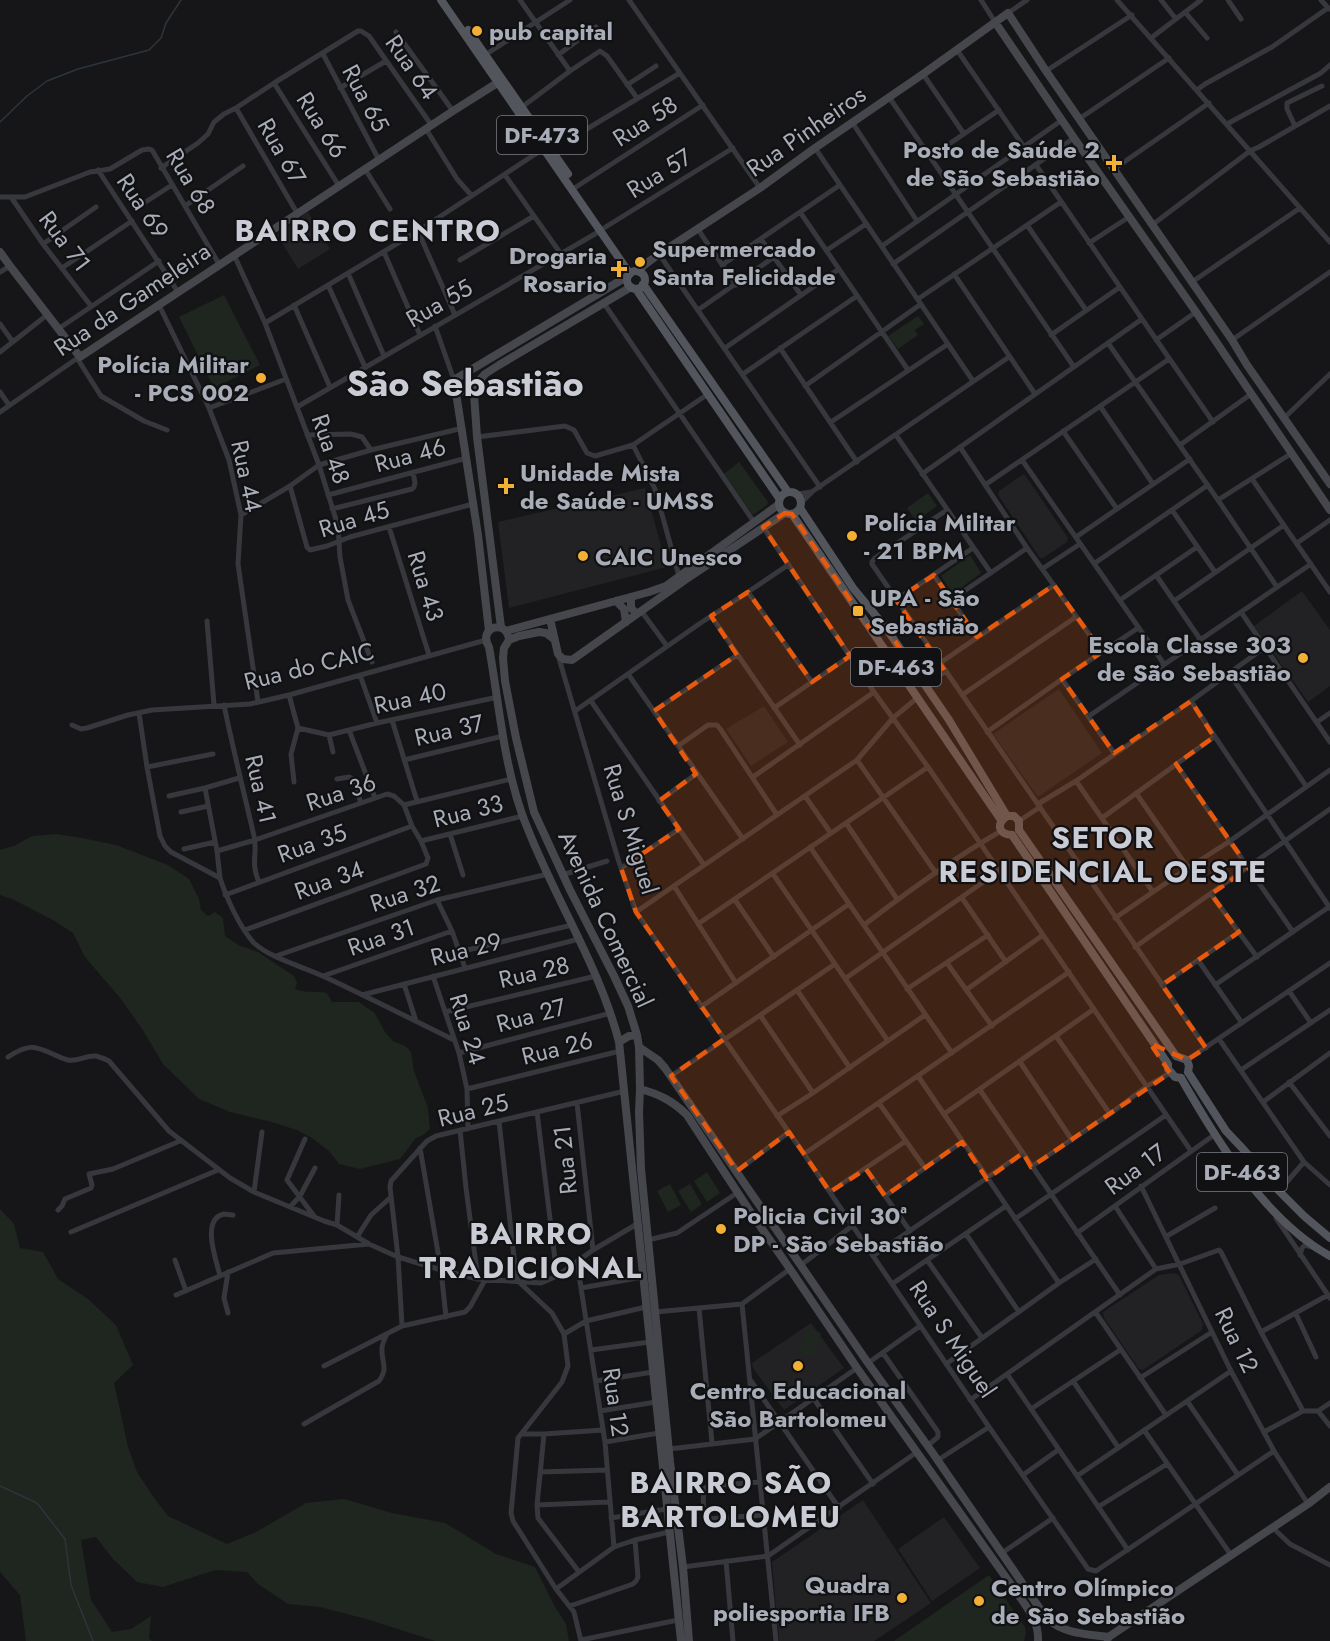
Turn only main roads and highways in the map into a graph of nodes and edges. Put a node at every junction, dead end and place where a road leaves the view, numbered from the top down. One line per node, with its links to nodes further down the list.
1 (441, 0): 3 (main road, DF-473)
2 (447, 0): 3 (main road, DF-473)
3 (501, 83): 4 (main road, DF-473); 4 (main road, DF-473)
4 (548, 149): 5 (main road, DF-473); 5 (main road, DF-473)
5 (602, 230): 6 (main road, DF-473)
6 (632, 274): 7 (main road, DF-473); 7 (main road, DF-473)
7 (637, 287): 8 (main road, DF-463); 9 (main road, DF-463)
8 (796, 499): 9 (main road); 10 (main road); 11 (main road, DF-463)
9 (779, 501): 10 (main road, DF-463)
10 (788, 514): 12 (main road, DF-463)
11 (886, 628): 12 (main road); 13 (main road, DF-463)
12 (875, 637): 14 (main road, DF-463)
13 (949, 720): 14 (main road); 15 (main road, DF-463)
14 (938, 727): 15 (main road, DF-463)
15 (1004, 818): 16 (main road); 16 (main road)
16 (1017, 829): 17 (main road); 18 (main road)
17 (1176, 1056): 18 (main road); 19 (main road, DF-463)
18 (1169, 1068): 19 (main road)
19 (1185, 1075): 20 (main road, DF-463); 21 (main road, DF-463)
20 (1330, 1238)
21 (1330, 1256)

